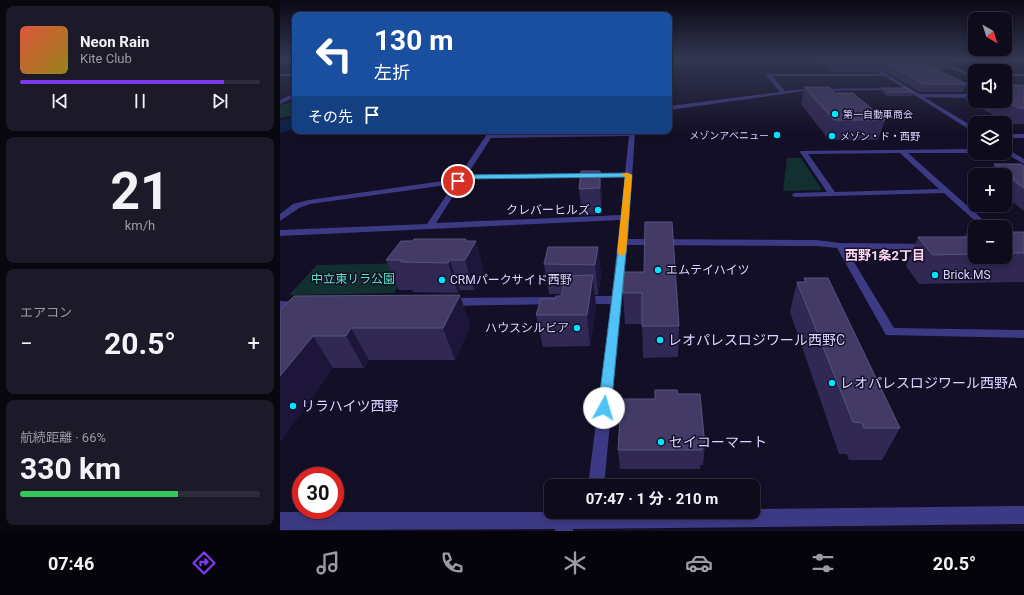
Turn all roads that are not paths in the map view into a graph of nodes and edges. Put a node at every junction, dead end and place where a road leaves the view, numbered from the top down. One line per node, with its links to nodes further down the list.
1 (776, 84): 4 (street)
2 (900, 84): 3 (street)
3 (908, 89): 4 (street); 8 (street)
4 (783, 92): 12 (street)
5 (280, 94): 6 (street)
6 (292, 94)
7 (292, 96): 11 (street)
8 (919, 96): 9 (street); 13 (street)
9 (968, 96)
10 (292, 100): 11 (street)
11 (280, 102)
12 (672, 108)
13 (968, 127)
14 (489, 134): 23 (street)
15 (632, 134): 22 (street)
16 (1012, 136): 17 (street)
17 (1024, 136)
18 (968, 151): 19 (street)
19 (902, 152): 24 (street); 25 (street)
20 (1012, 155): 21 (street)
21 (1024, 162)
22 (628, 175): 23 (street); 27 (street)
23 (460, 179): 28 (street); 30 (street)
24 (945, 191): 25 (street); 29 (street)
25 (833, 194): 26 (street)
26 (795, 195)
27 (625, 217): 30 (street); 32 (street)
28 (280, 218)
29 (979, 220)
30 (430, 226): 31 (street)
31 (280, 233)
32 (623, 242): 33 (street); 35 (street)
33 (840, 246): 34 (street); 39 (street)
34 (935, 246)
35 (616, 300): 36 (street); 40 (street)
36 (436, 303)
37 (311, 304): 38 (street)
38 (280, 305)
39 (1024, 334)
40 (597, 479)
41 (1024, 515): 42 (street)
42 (760, 516)
43 (584, 519): 45 (street)
44 (280, 520): 45 (street)
45 (564, 526)

